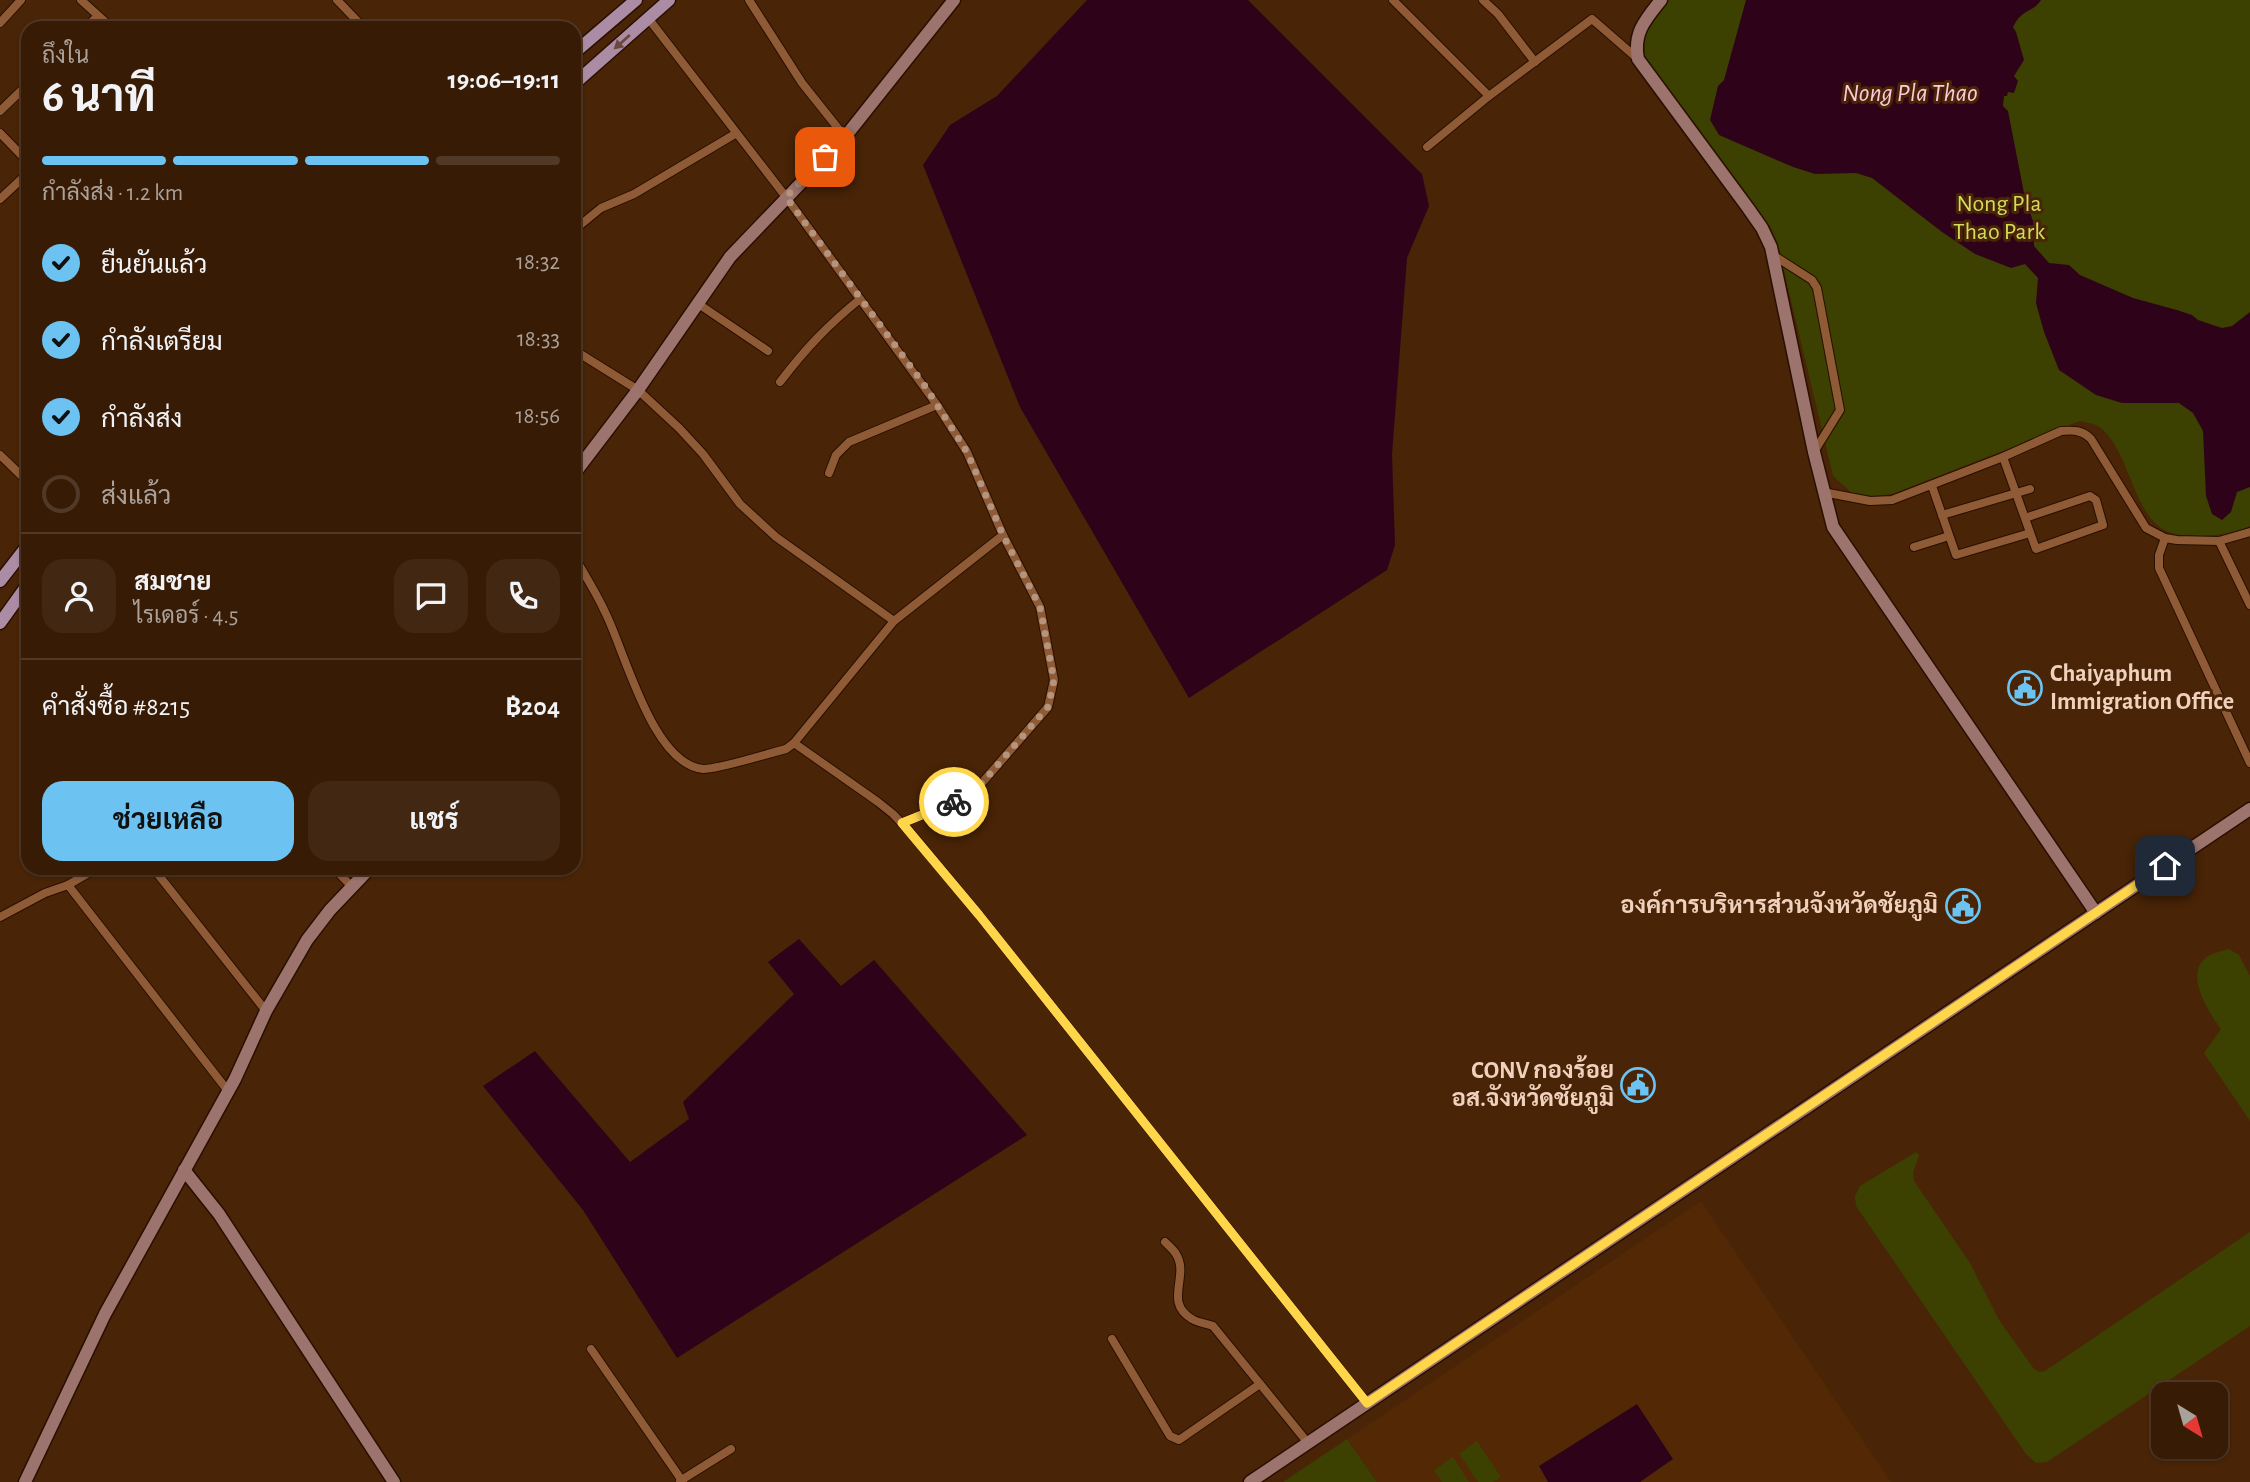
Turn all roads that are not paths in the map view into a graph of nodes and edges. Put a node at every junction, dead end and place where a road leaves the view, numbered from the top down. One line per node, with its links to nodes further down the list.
1 (21, 0): 16 (street)
2 (81, 0): 11 (street)
3 (337, 0): 15 (street)
4 (636, 0): 17 (main road)
5 (670, 0): 12 (main road)
6 (749, 0): 28 (street)
7 (954, 0): 28 (street)
8 (1393, 0): 24 (street)
9 (1483, 0): 21 (street)
10 (1661, 0): 20 (street)
11 (98, 16): 13 (street); 14 (street)
12 (648, 18): 19 (main road, one-way to 19); 27 (street)
13 (93, 21)
14 (104, 21)
15 (357, 21)
16 (0, 23)
17 (586, 43): 18 (main road); 19 (main road)
18 (581, 47)
19 (604, 58): 22 (main road)
20 (1638, 59): 21 (street); 35 (street)
21 (1535, 62): 24 (street)
22 (581, 78)
23 (21, 91): 25 (street)
24 (1489, 96): 29 (street)
25 (0, 111)
26 (0, 133): 30 (street)
27 (735, 134): 32 (street); 34 (street)
28 (845, 137): 32 (street)
29 (1427, 147)
30 (21, 155)
31 (21, 180): 33 (street)
32 (786, 197): 36 (street); 37 (street)
33 (0, 199)
34 (581, 224)
35 (1773, 255): 43 (street); 43 (street)
36 (860, 299): 40 (street); 42 (street)
37 (697, 303): 38 (street); 41 (street)
38 (768, 351)
39 (581, 354): 41 (street)
40 (780, 382)
41 (638, 390): 46 (street); 67 (street)
42 (937, 405): 47 (street); 57 (street)
43 (1814, 452): 51 (street)
44 (0, 455): 48 (street)
45 (2003, 457): 49 (street); 52 (street); 59 (street)
46 (581, 465)
47 (829, 473)
48 (21, 475)
49 (1932, 486): 51 (street); 53 (street)
50 (2031, 489): 52 (street)
51 (1823, 492): 79 (street)
52 (2017, 493): 53 (street); 54 (street)
53 (1942, 515): 58 (street)
54 (2025, 518): 56 (street); 56 (street)
55 (2250, 532): 60 (street)
56 (2030, 533): 58 (street)
57 (1003, 535): 67 (street); 72 (street)
58 (1949, 536): 61 (street)
59 (2165, 538): 60 (street); 70 (street)
60 (2219, 541): 66 (street)
61 (1914, 547)
62 (21, 553): 64 (main road)
63 (581, 569): 69 (street)
64 (0, 581)
65 (21, 594): 68 (main road)
66 (2250, 605)
67 (894, 621): 69 (street)
68 (0, 623)
69 (794, 743): 72 (street)
70 (2250, 763)
71 (2250, 809): 79 (street)
72 (902, 823): 88 (street)
73 (85, 875): 77 (street)
74 (158, 875): 81 (street)
75 (341, 875): 78 (street)
76 (364, 875): 78 (street)
77 (68, 885): 80 (street); 82 (street)
78 (353, 888): 81 (street)
79 (2095, 913): 88 (street)
80 (0, 917)
81 (265, 1011): 82 (street)
82 (228, 1091): 83 (street)
83 (184, 1170): 92 (street); 93 (street)
84 (1165, 1242): 87 (street)
85 (1112, 1339): 87 (street)
86 (591, 1349): 91 (street)
87 (1260, 1384): 89 (street)
88 (1367, 1403): 89 (street)
89 (1308, 1443): 94 (street)
90 (731, 1449): 91 (street)
91 (681, 1481)
92 (25, 1482)
93 (394, 1482)
94 (1250, 1482)

